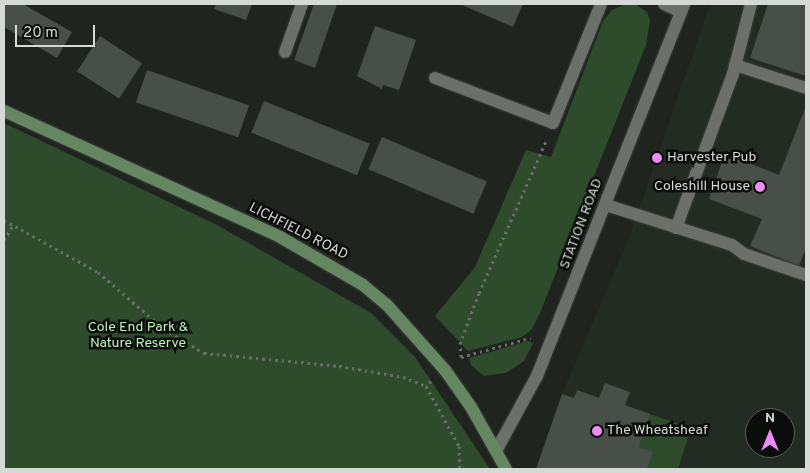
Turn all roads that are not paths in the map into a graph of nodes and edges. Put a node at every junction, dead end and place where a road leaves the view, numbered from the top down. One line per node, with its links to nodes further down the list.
1 (302, 4): 6 (street)
2 (601, 4): 8 (street)
3 (664, 4): 5 (street)
4 (751, 4): 7 (street)
5 (682, 8): 11 (street, STATION ROAD)
6 (285, 52)
7 (735, 65): 9 (street); 12 (street)
8 (434, 78)
9 (806, 88)
10 (4, 111): 14 (main road, LICHFIELD ROAD)
11 (606, 205): 12 (street); 14 (street, STATION ROAD)
12 (676, 228): 13 (street)
13 (806, 275)
14 (497, 449): 15 (main road, LICHFIELD ROAD)
15 (506, 469)

